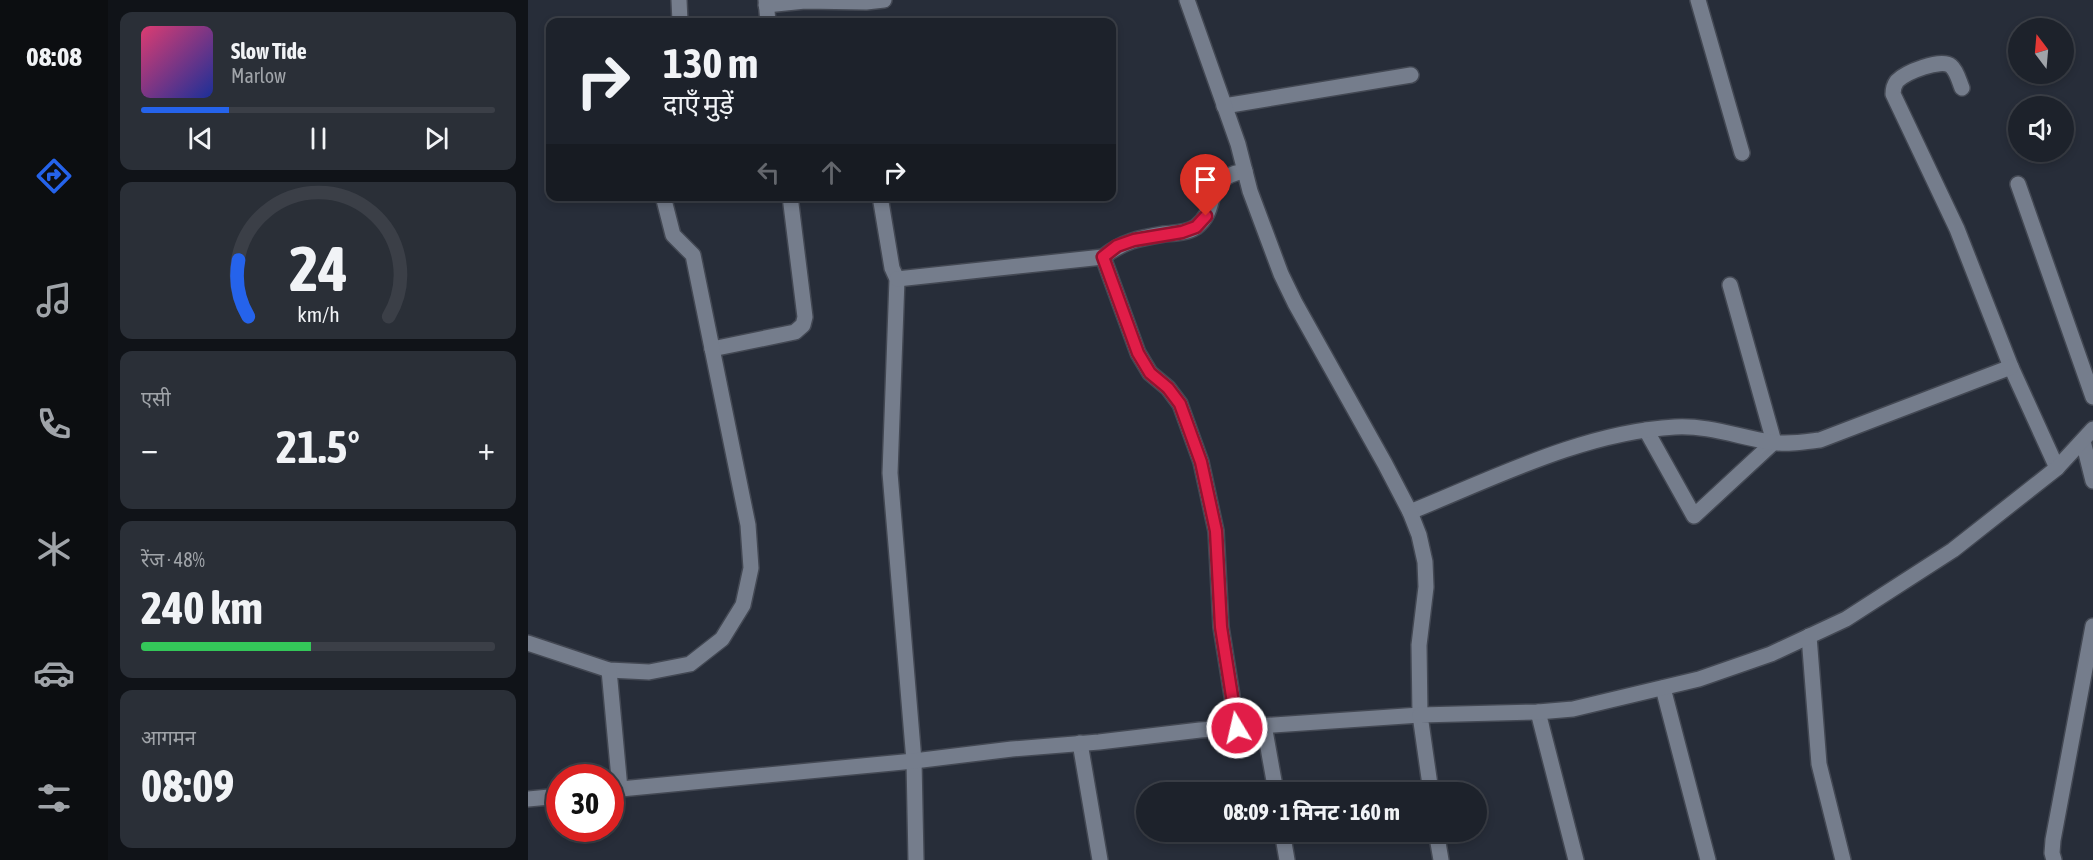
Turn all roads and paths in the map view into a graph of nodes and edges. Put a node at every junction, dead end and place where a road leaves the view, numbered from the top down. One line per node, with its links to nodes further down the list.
1 (679, 0): 6 (street)
2 (884, 0): 5 (street)
3 (1187, 0): 10 (street)
4 (1698, 0): 11 (street)
5 (766, 3): 7 (street)
6 (680, 18)
7 (768, 18)
8 (1411, 75): 10 (street)
9 (1962, 88): 21 (street)
10 (1224, 106): 12 (street)
11 (1742, 153)
12 (1245, 171): 17 (street); 28 (street)
13 (2018, 184): 22 (street)
14 (664, 201): 20 (street)
15 (791, 201): 20 (street)
16 (881, 201): 18 (street)
17 (1103, 257): 18 (street); 37 (street)
18 (897, 279): 39 (street)
19 (1730, 285): 25 (street)
20 (712, 349): 32 (street)
21 (2010, 367): 25 (street); 26 (street)
22 (2093, 397)
23 (1646, 430): 25 (street); 25 (street); 28 (street)
24 (2088, 435): 26 (street); 27 (street)
25 (1774, 442)
26 (2057, 468): 30 (street)
27 (2093, 481)
28 (1410, 512): 35 (street)
29 (2093, 626): 55 (street)
30 (1809, 636): 33 (street); 54 (street)
31 (528, 643): 32 (street)
32 (609, 670): 40 (street)
33 (1664, 688): 34 (street); 53 (street)
34 (1538, 712): 35 (street); 52 (street)
35 (1420, 715): 36 (street); 42 (street)
36 (1264, 725): 37 (street); 41 (street)
37 (1237, 728): 38 (street)
38 (1080, 743): 39 (street); 49 (street)
39 (914, 761): 43 (street); 48 (street)
40 (614, 764)
41 (1274, 782)
42 (1430, 782)
43 (624, 789)
44 (546, 797): 45 (street)
45 (528, 799)
46 (1284, 842): 50 (street)
47 (1438, 842): 51 (street)
48 (916, 860)
49 (1100, 860)
50 (1287, 860)
51 (1441, 860)
52 (1576, 860)
53 (1708, 860)
54 (1843, 860)
55 (2054, 860)

